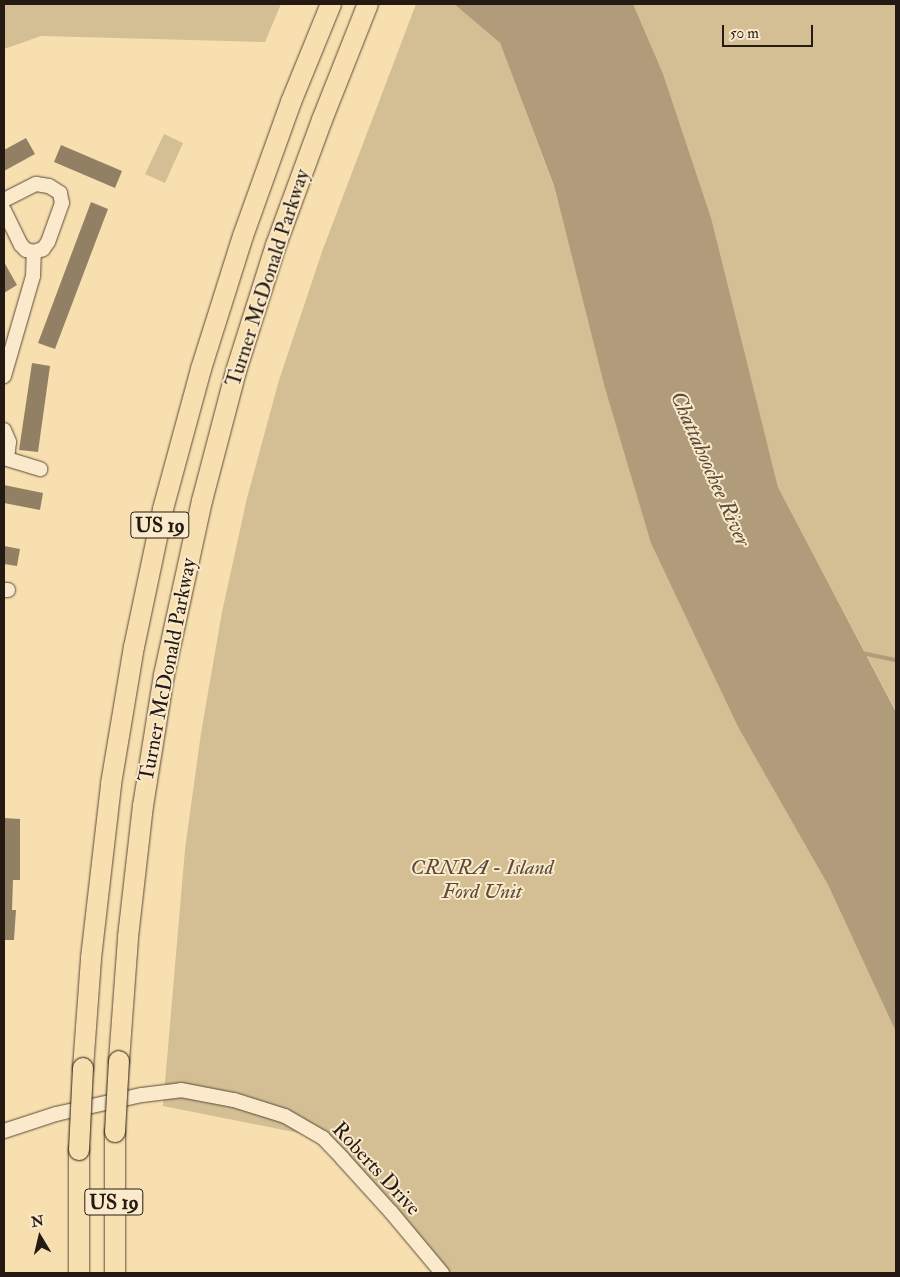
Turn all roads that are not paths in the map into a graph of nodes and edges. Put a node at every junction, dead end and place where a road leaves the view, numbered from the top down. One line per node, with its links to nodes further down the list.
1 (331, 4): 11 (highway, Turner McDonald Parkway / US 19, bridge)
2 (368, 4): 12 (highway, Turner McDonald Parkway / US 19, bridge)
3 (4, 200): 5 (street)
4 (4, 210): 5 (street)
5 (34, 252): 6 (street)
6 (4, 376)
7 (4, 430): 8 (street)
8 (5, 458): 9 (street)
9 (40, 468)
10 (4, 1131): 13 (street, Roberts Drive)
11 (79, 1273)
12 (115, 1273)
13 (442, 1273)

